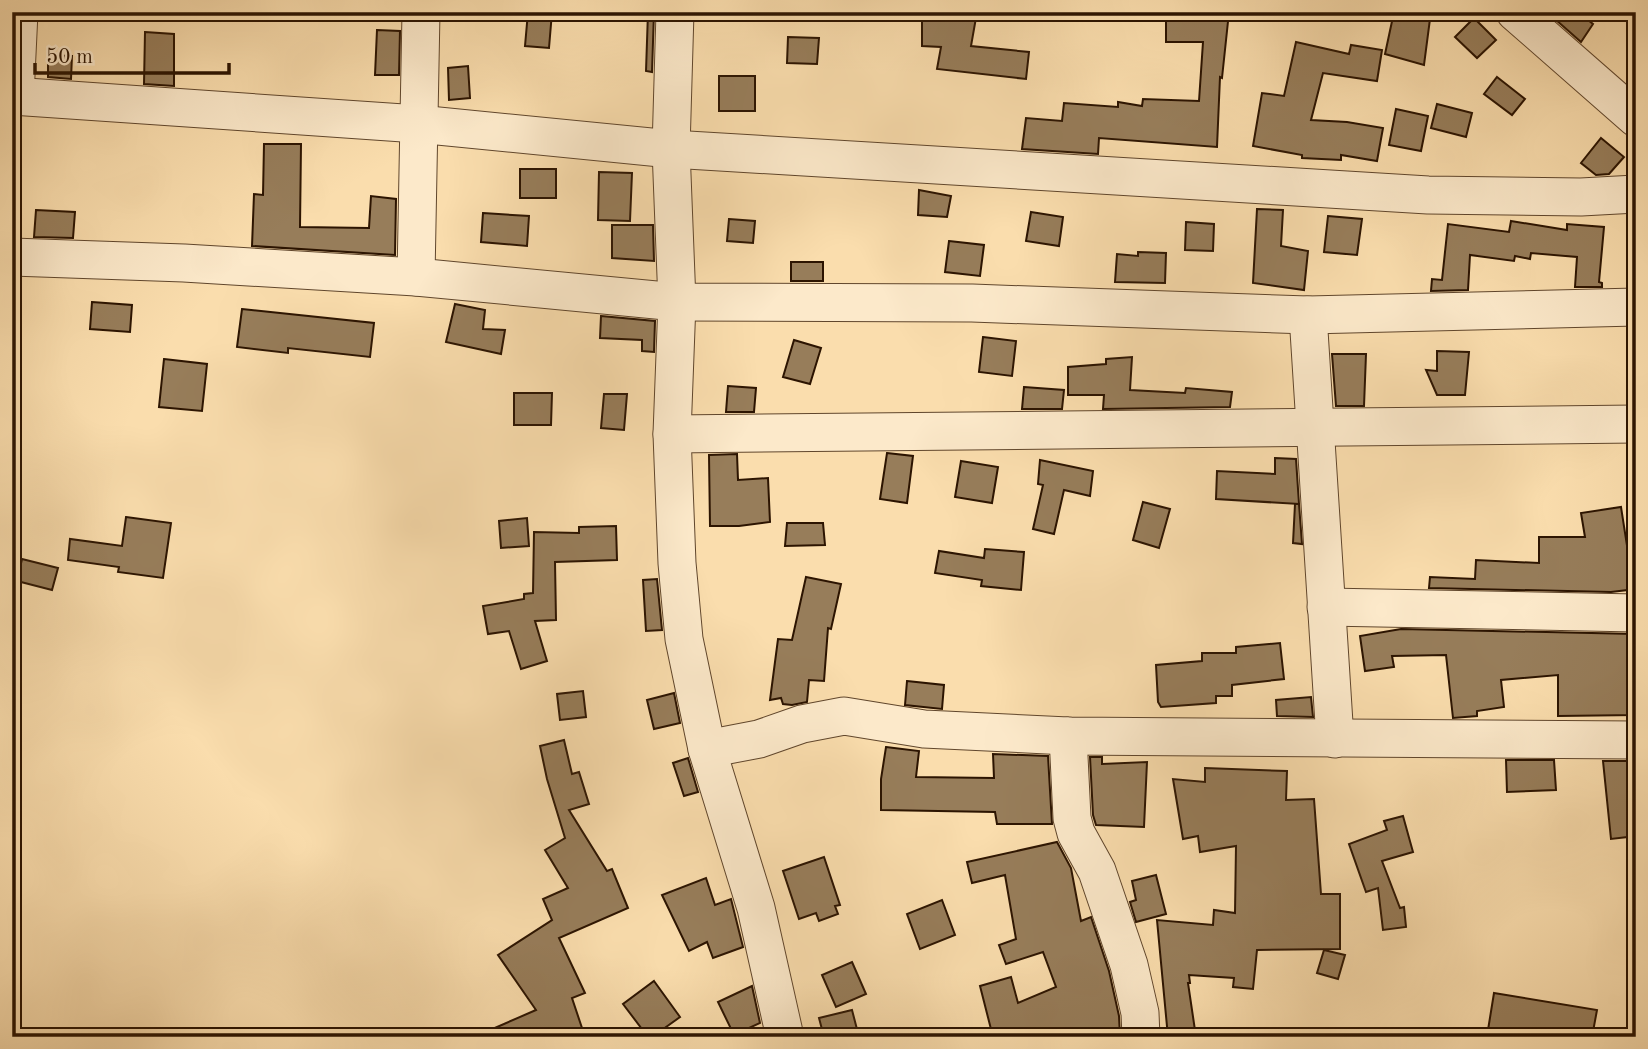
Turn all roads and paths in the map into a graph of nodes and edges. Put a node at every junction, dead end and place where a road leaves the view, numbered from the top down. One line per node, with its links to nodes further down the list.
1 (19, 12): 5 (street)
2 (421, 12): 7 (street)
3 (674, 12): 8 (street)
4 (1515, 12): 6 (street)
5 (13, 96): 7 (street)
6 (1636, 118)
7 (418, 124): 8 (street); 11 (street)
8 (671, 149): 9 (street); 12 (street)
9 (1636, 194)
10 (12, 257): 11 (street)
11 (416, 277): 12 (street)
12 (677, 302): 14 (street); 17 (street)
13 (1636, 307): 14 (street)
14 (1308, 315): 16 (street)
15 (1636, 424): 16 (street)
16 (1314, 428): 17 (street); 18 (street)
17 (672, 434): 23 (street)
18 (1326, 607): 19 (street); 21 (street)
19 (1636, 613)
20 (1068, 736): 21 (street); 23 (street); 25 (street)
21 (1335, 739): 22 (street)
22 (1636, 740)
23 (707, 749): 24 (street)
24 (785, 1037)
25 (1141, 1037)

